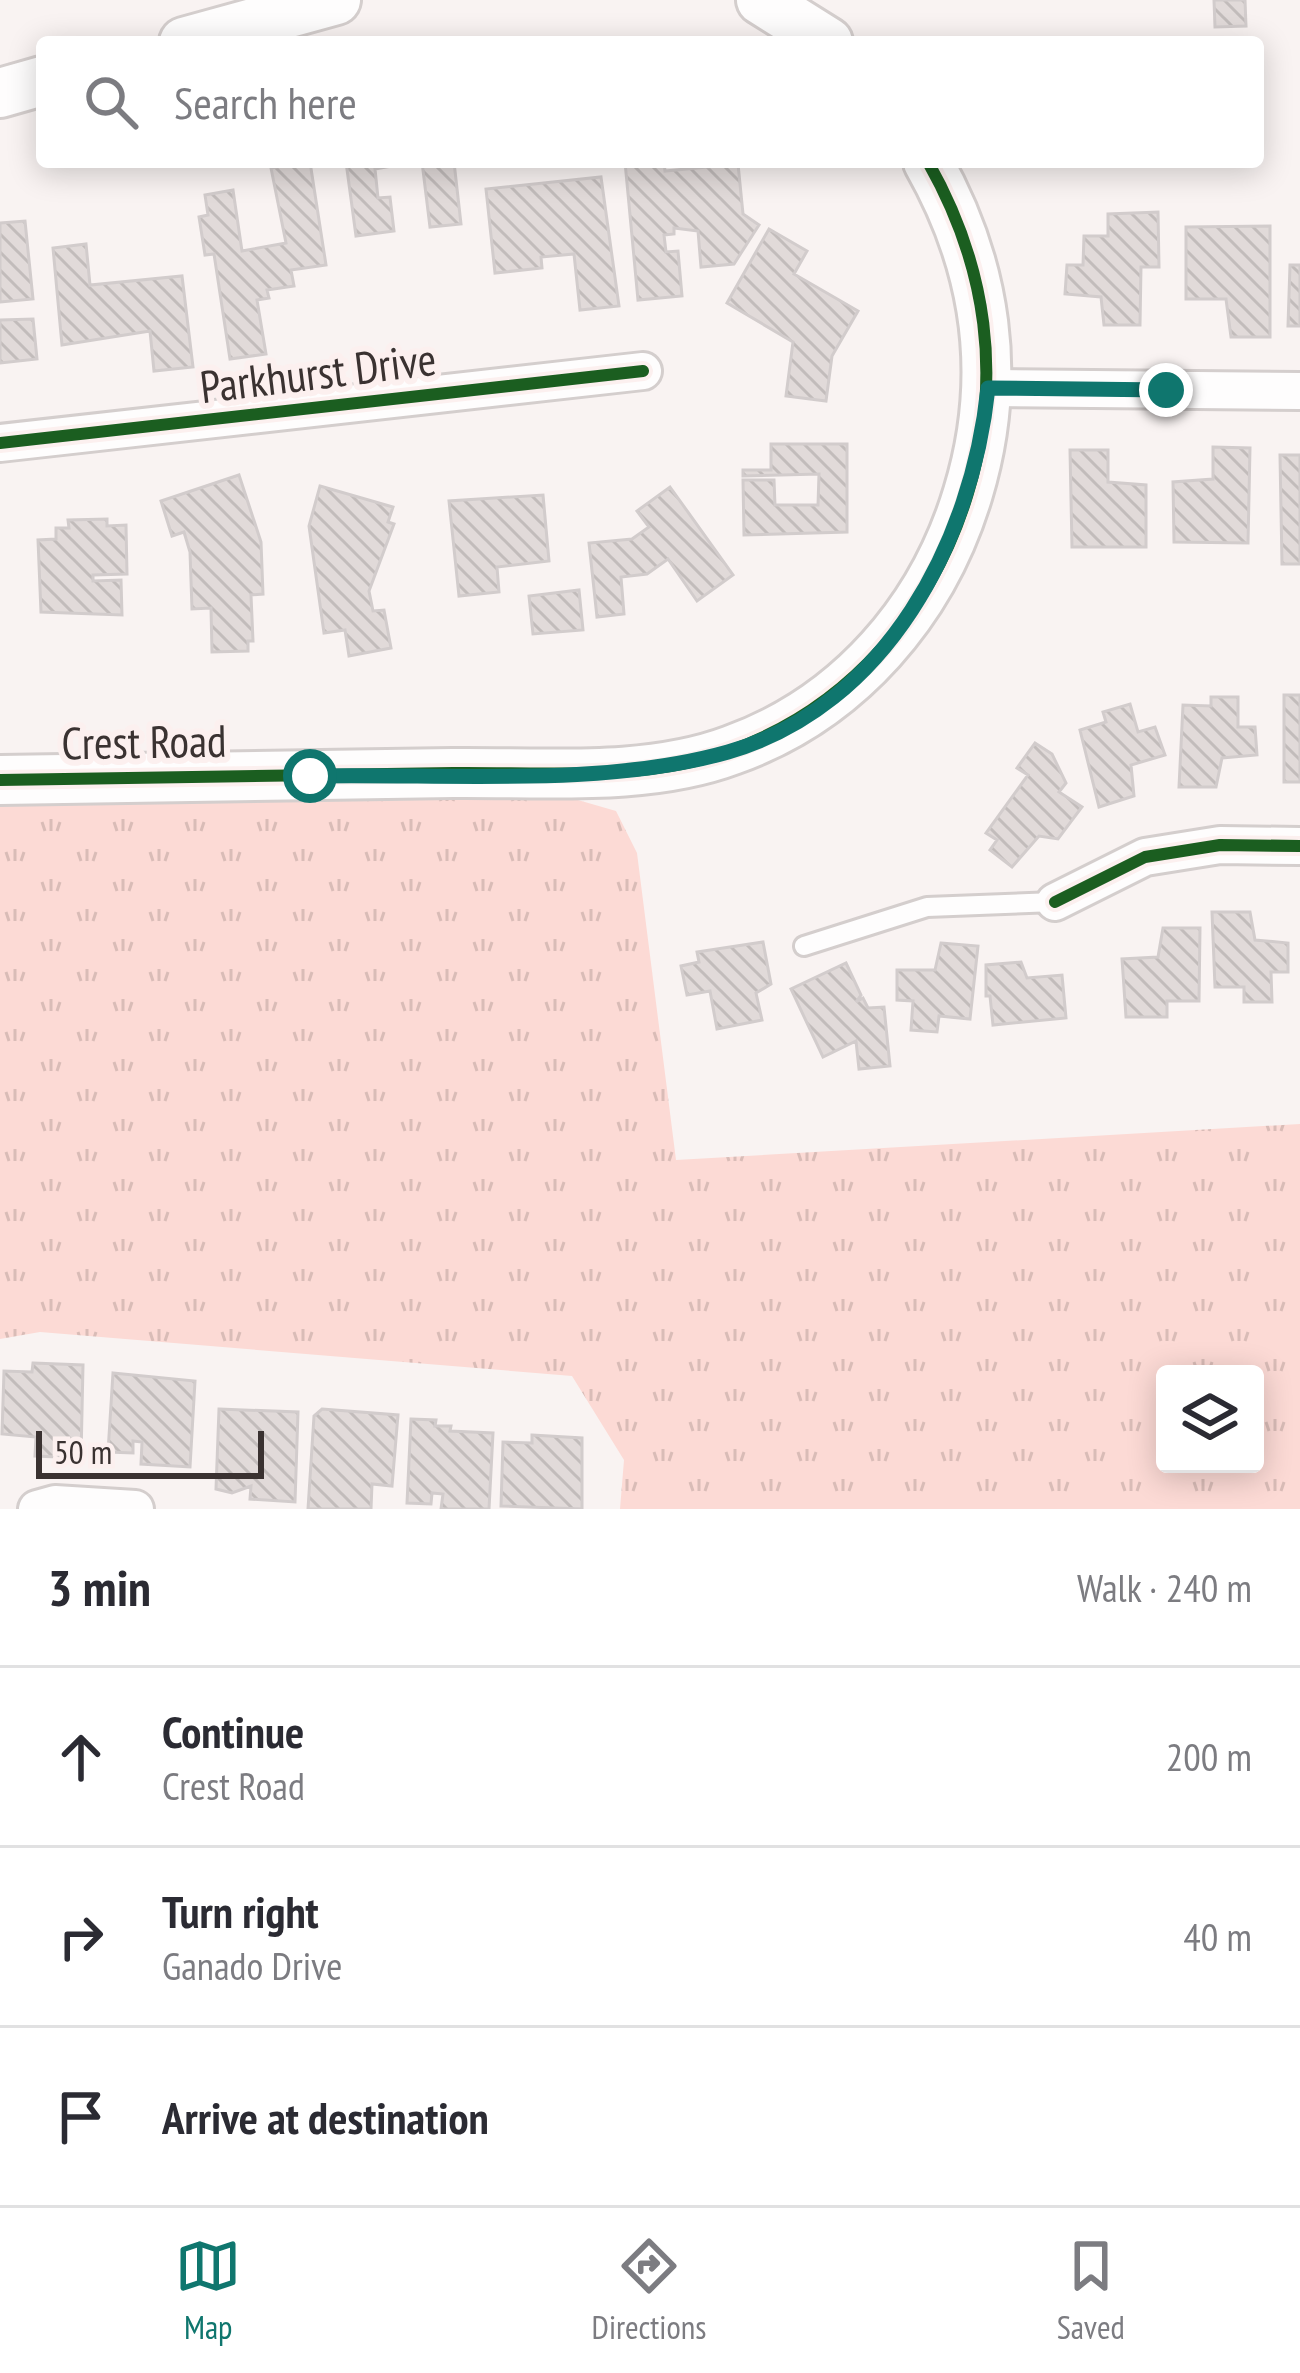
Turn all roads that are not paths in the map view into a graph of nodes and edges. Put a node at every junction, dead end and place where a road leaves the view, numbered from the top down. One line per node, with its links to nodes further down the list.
1 (336, 0): 3 (street)
2 (761, 0): 4 (street)
3 (206, 36)
4 (818, 36)
5 (36, 83): 6 (street)
6 (0, 93)
7 (931, 168): 9 (street, Crest Road)
8 (644, 371): 11 (street, Parkhurst Drive)
9 (988, 388): 10 (street); 12 (street, Crest Road)
10 (1300, 391)
11 (0, 443)
12 (0, 780)
13 (1300, 846): 14 (street)
14 (1054, 902): 15 (lane)
15 (804, 946)
16 (38, 1509): 17 (street)
17 (135, 1509)

